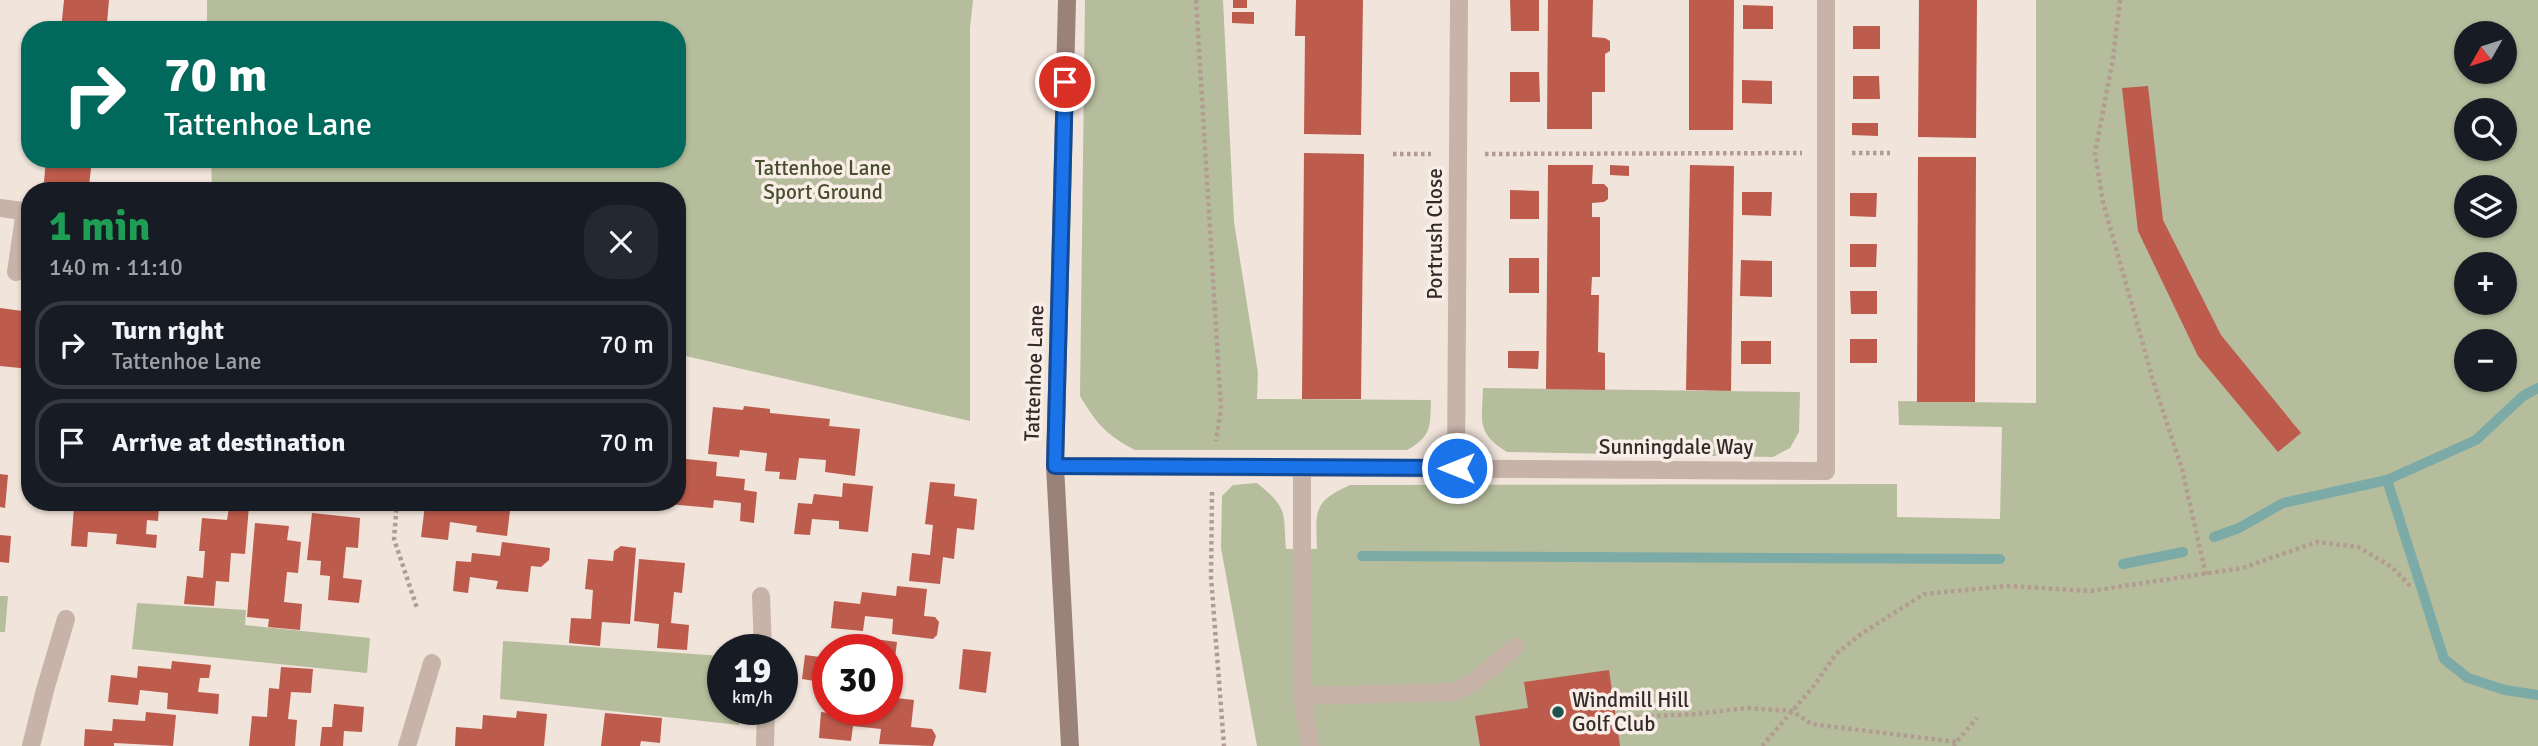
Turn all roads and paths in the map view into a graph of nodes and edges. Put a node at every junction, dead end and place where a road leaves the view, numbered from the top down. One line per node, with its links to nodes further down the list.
1 (1067, 0): 14 (street, Tattenhoe Lane)
2 (1196, 0): 15 (path)
3 (1459, 0): 9 (street, Portrush Close)
4 (1826, 0): 6 (street, Sunningdale Way)
5 (2120, 0): 19 (path)
6 (1826, 153): 7 (path); 9 (path); 17 (street, Sunningdale Way)
7 (1890, 153)
8 (1393, 154): 9 (path)
9 (1458, 154): 17 (street, Portrush Close)
10 (0, 208): 11 (street)
11 (21, 210)
12 (21, 247): 13 (street)
13 (16, 272)
14 (1055, 466): 15 (street, Sunningdale Way); 36 (street, Tattenhoe Lane)
15 (1213, 467): 16 (street, Sunningdale Way); 37 (path)
16 (1302, 468): 17 (street, Sunningdale Way); 27 (street)
17 (1457, 468)
18 (396, 511): 22 (path)
19 (2206, 575): 20 (path); 28 (path)
20 (2412, 589)
21 (761, 596): 24 (street)
22 (417, 608)
23 (66, 620): 33 (street)
24 (762, 634)
25 (1515, 647): 27 (street)
26 (432, 663): 34 (street)
27 (1302, 696): 38 (street)
28 (1792, 711): 29 (path); 32 (path); 39 (path)
29 (1615, 718)
30 (1977, 718): 32 (path)
31 (766, 725): 35 (street)
32 (1955, 744)
33 (31, 746)
34 (407, 746)
35 (765, 746)
36 (1070, 746)
37 (1224, 746)
38 (1310, 746)
39 (1762, 746)

